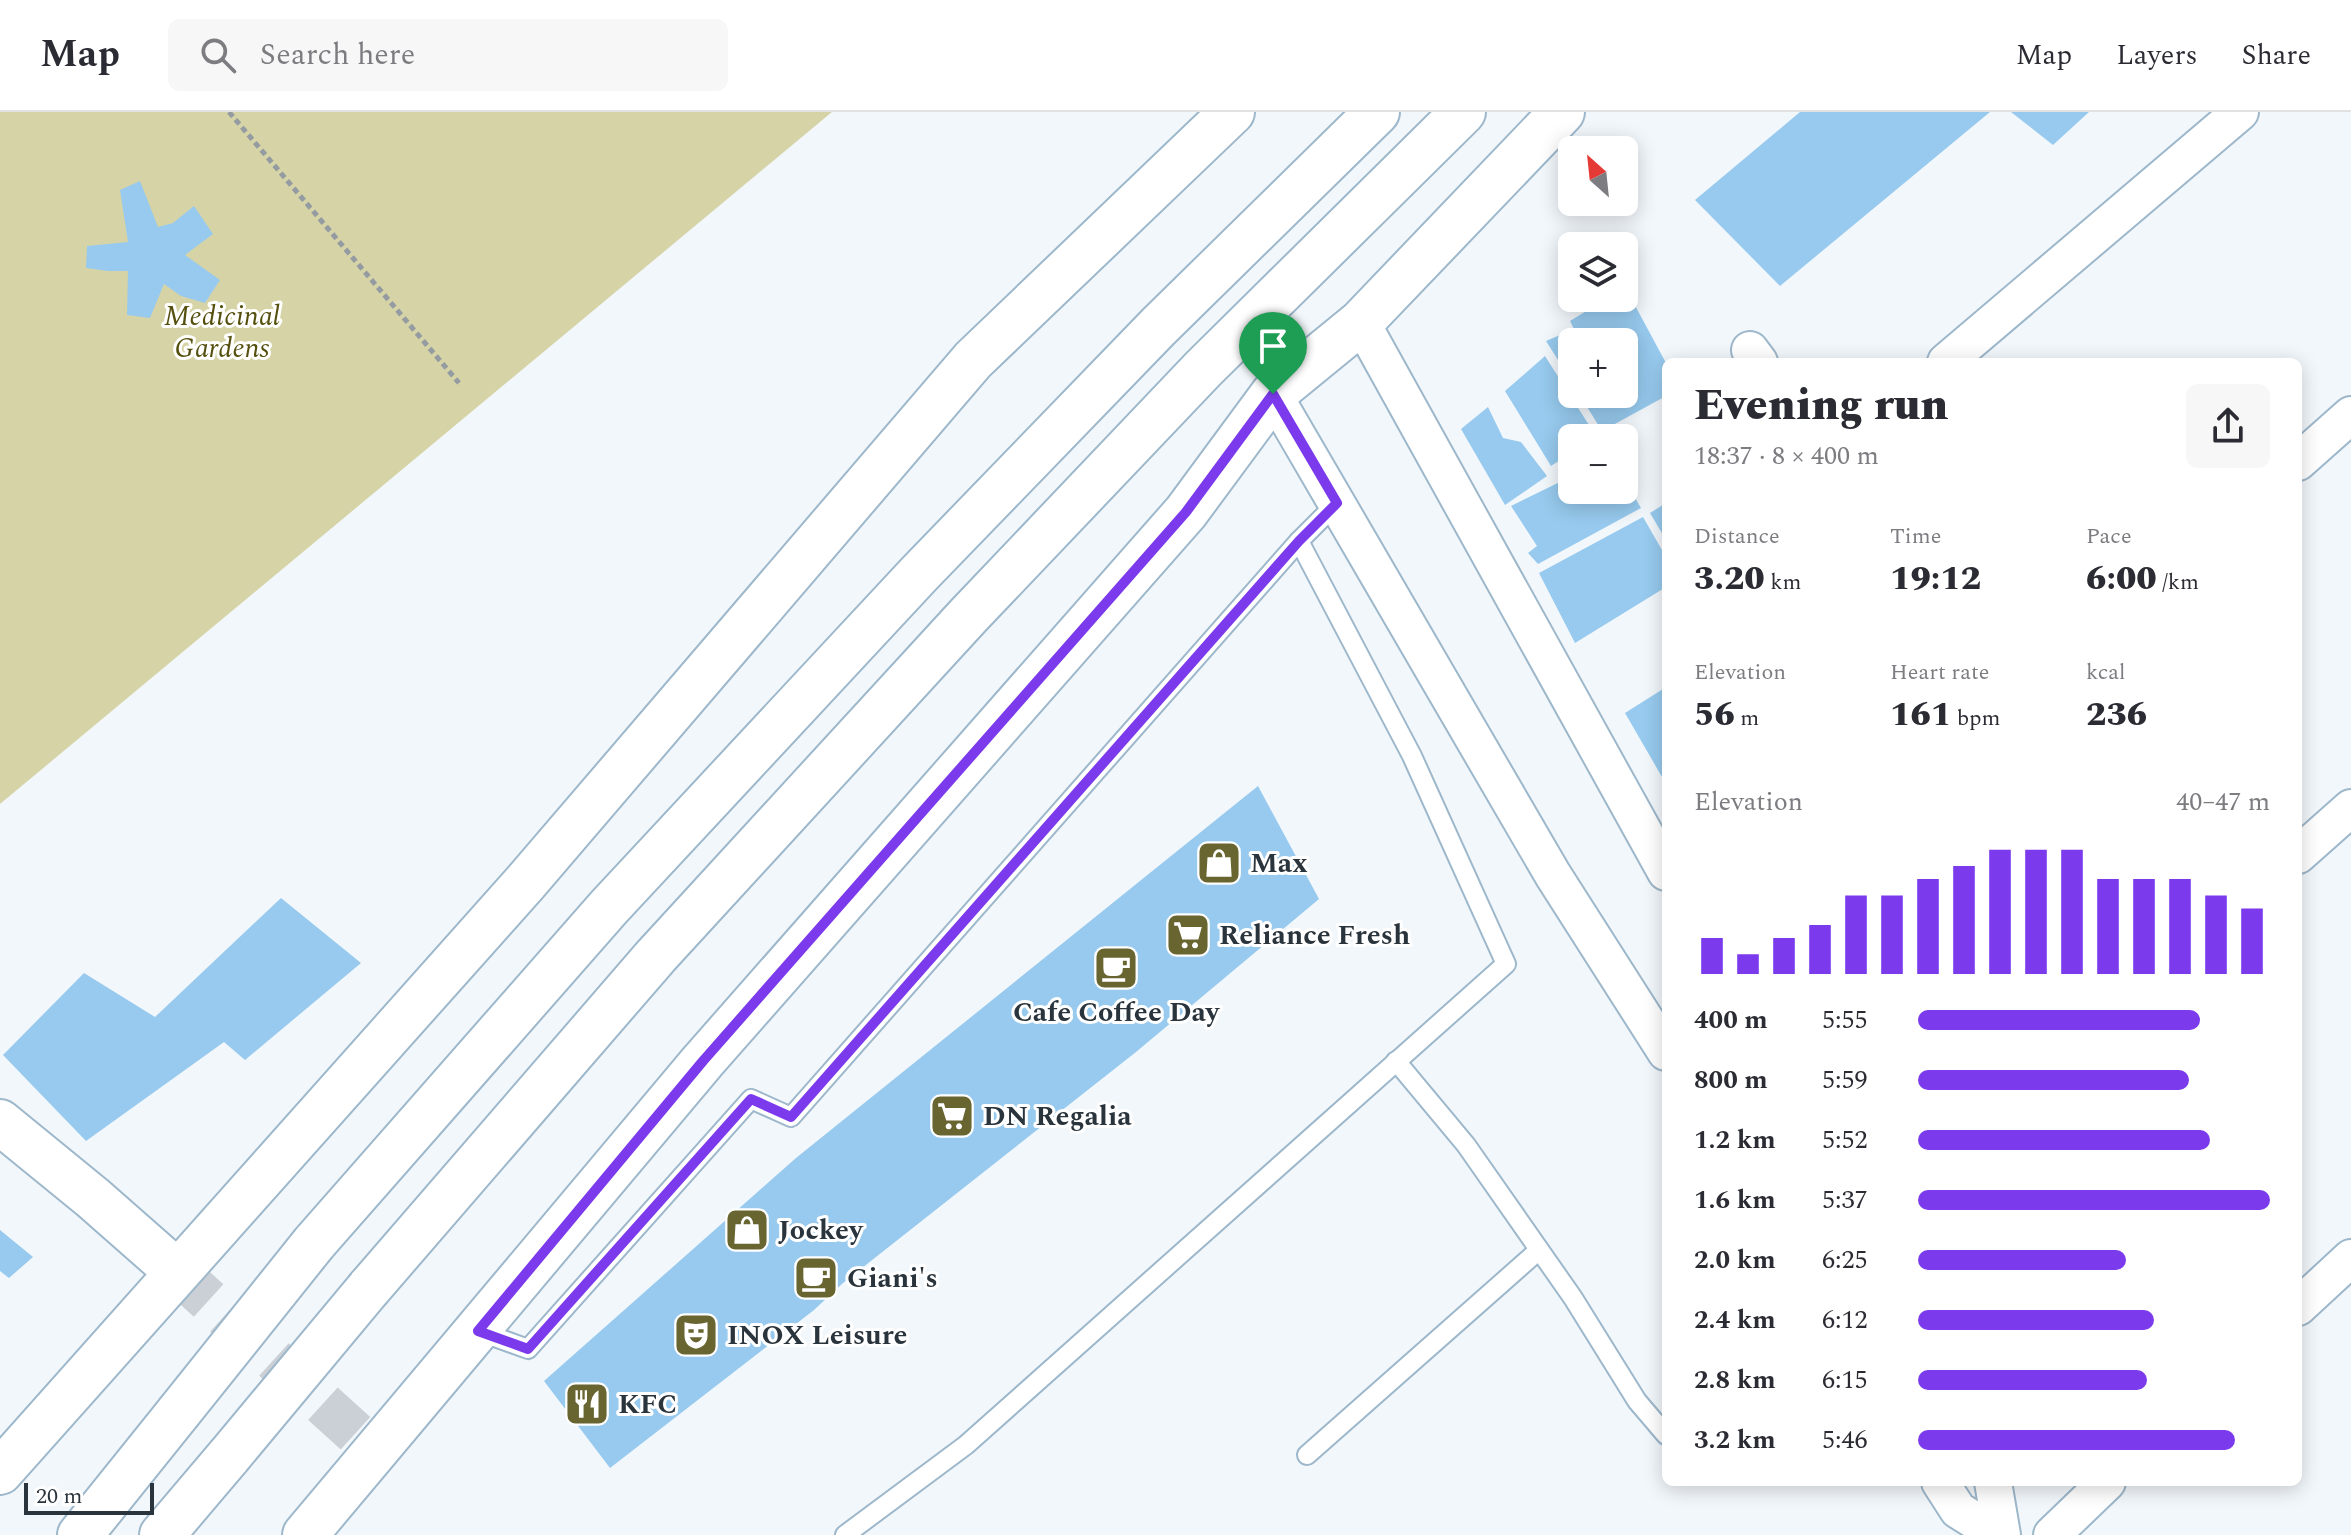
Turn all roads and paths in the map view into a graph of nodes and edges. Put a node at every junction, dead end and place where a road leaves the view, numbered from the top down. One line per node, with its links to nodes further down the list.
1 (229, 112): 9 (path)
2 (1232, 112): 23 (main road)
3 (1377, 112): 32 (main road, bridge)
4 (1463, 112): 33 (main road, bridge)
5 (1562, 112): 7 (main road)
6 (2240, 112): 8 (street)
7 (1361, 322): 10 (main road); 17 (street)
8 (1951, 358)
9 (459, 383)
10 (1273, 394): 13 (street); 25 (main road)
11 (2351, 415): 12 (street)
12 (2302, 458)
13 (1337, 503): 14 (lane); 18 (street)
14 (1299, 541): 19 (lane); 25 (lane)
15 (2351, 808): 16 (street)
16 (2302, 851)
17 (1662, 865)
18 (1662, 1046)
19 (1396, 1061): 21 (lane); 35 (lane)
20 (0, 1122): 23 (main road)
21 (1539, 1250): 26 (lane); 27 (lane)
22 (2351, 1258): 24 (street)
23 (176, 1271): 28 (main road)
24 (2302, 1303)
25 (478, 1331): 34 (main road)
26 (1662, 1430)
27 (1307, 1455)
28 (0, 1472)
29 (1943, 1486): 36 (street)
30 (1994, 1486): 36 (street)
31 (2103, 1486): 37 (street)
32 (80, 1535)
33 (162, 1535)
34 (305, 1535)
35 (845, 1535)
36 (2000, 1535)
37 (2052, 1535)

